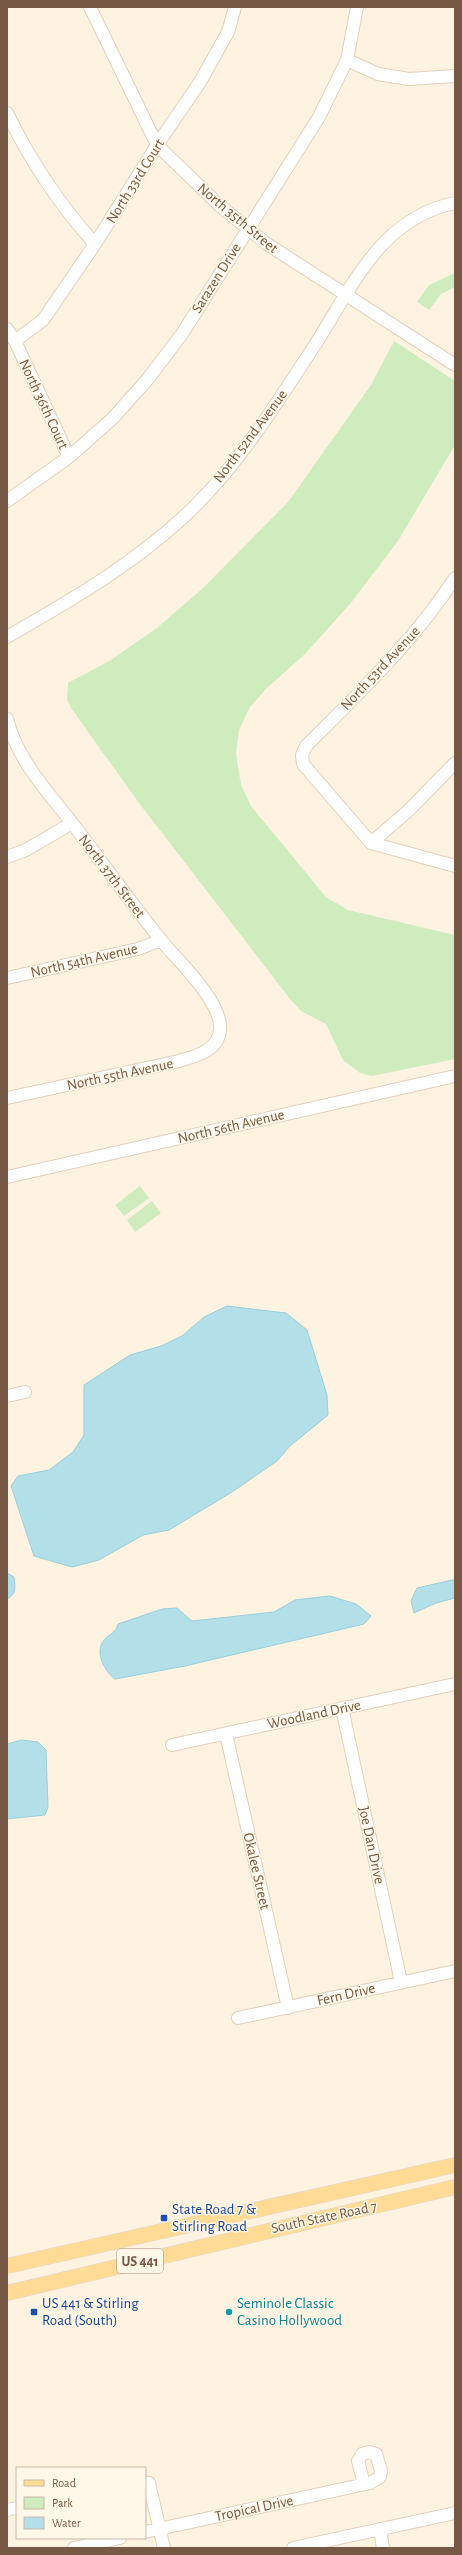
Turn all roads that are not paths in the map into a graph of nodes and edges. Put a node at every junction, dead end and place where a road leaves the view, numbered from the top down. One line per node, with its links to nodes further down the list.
1 (90, 7): 7 (street, North 35th Street)
2 (236, 7): 7 (street, North 33rd Court)
3 (357, 7): 4 (street, Sarazen Drive)
4 (347, 60): 5 (street); 9 (street, Sarazen Drive)
5 (455, 76)
6 (7, 114): 10 (street)
7 (157, 145): 9 (street, North 35th Street); 10 (street, North 33rd Court)
8 (455, 203): 11 (street, North 52nd Avenue)
9 (247, 228): 11 (street, North 35th Street); 15 (street, Sarazen Drive)
10 (95, 244): 13 (street, North 33rd Court)
11 (344, 294): 14 (street, North 35th Street); 18 (street, North 52nd Avenue)
12 (7, 329): 13 (street, North 36th Court)
13 (15, 341): 15 (street, North 36th Court)
14 (455, 365)
15 (69, 457): 16 (street, Sarazen Drive)
16 (7, 501)
17 (455, 578): 22 (street, North 53rd Avenue)
18 (7, 637)
19 (7, 719): 21 (street, North 37th Street)
20 (455, 763): 22 (street)
21 (72, 823): 23 (street); 25 (street, North 37th Street)
22 (371, 843): 24 (street)
23 (7, 857)
24 (455, 866)
25 (160, 940): 26 (street, North 54th Avenue); 27 (street, North 37th Street)
26 (7, 978)
27 (220, 1030): 29 (street, North 55th Avenue)
28 (455, 1076): 30 (street, North 56th Avenue)
29 (7, 1098)
30 (7, 1177)
31 (25, 1392): 32 (street)
32 (7, 1396)
33 (455, 1684): 34 (street, Woodland Drive)
34 (342, 1708): 35 (street, Woodland Drive); 38 (street, Joe Dan Drive)
35 (226, 1734): 36 (street, Woodland Drive); 39 (street, Okalee Street)
36 (172, 1745)
37 (455, 1971): 38 (street, Fern Drive)
38 (401, 1982): 39 (street, Fern Drive)
39 (288, 2008): 40 (street, Fern Drive)
40 (238, 2018)
41 (455, 2165): 43 (main road, South State Road 7 / US 441)
42 (455, 2187): 44 (main road, South State Road 7 / US 441)
43 (285, 2203): 44 (main road); 45 (main road, South State Road 7 / US 441)
44 (273, 2228): 47 (main road, South State Road 7 / US 441)
45 (83, 2249): 46 (main road, South State Road 7 / US 441); 47 (main road)
46 (7, 2266)
47 (63, 2279): 48 (main road, South State Road 7 / US 441)
48 (7, 2293)
49 (147, 2483): 52 (street)
50 (364, 2484): 52 (street, Tropical Drive)
51 (455, 2514): 53 (street)
52 (159, 2528): 54 (street, Tropical Drive); 58 (street)
53 (380, 2529): 56 (street); 59 (street)
54 (146, 2532)
55 (115, 2539): 57 (street)
56 (300, 2547)
57 (74, 2548)
58 (164, 2548)
59 (383, 2548)

